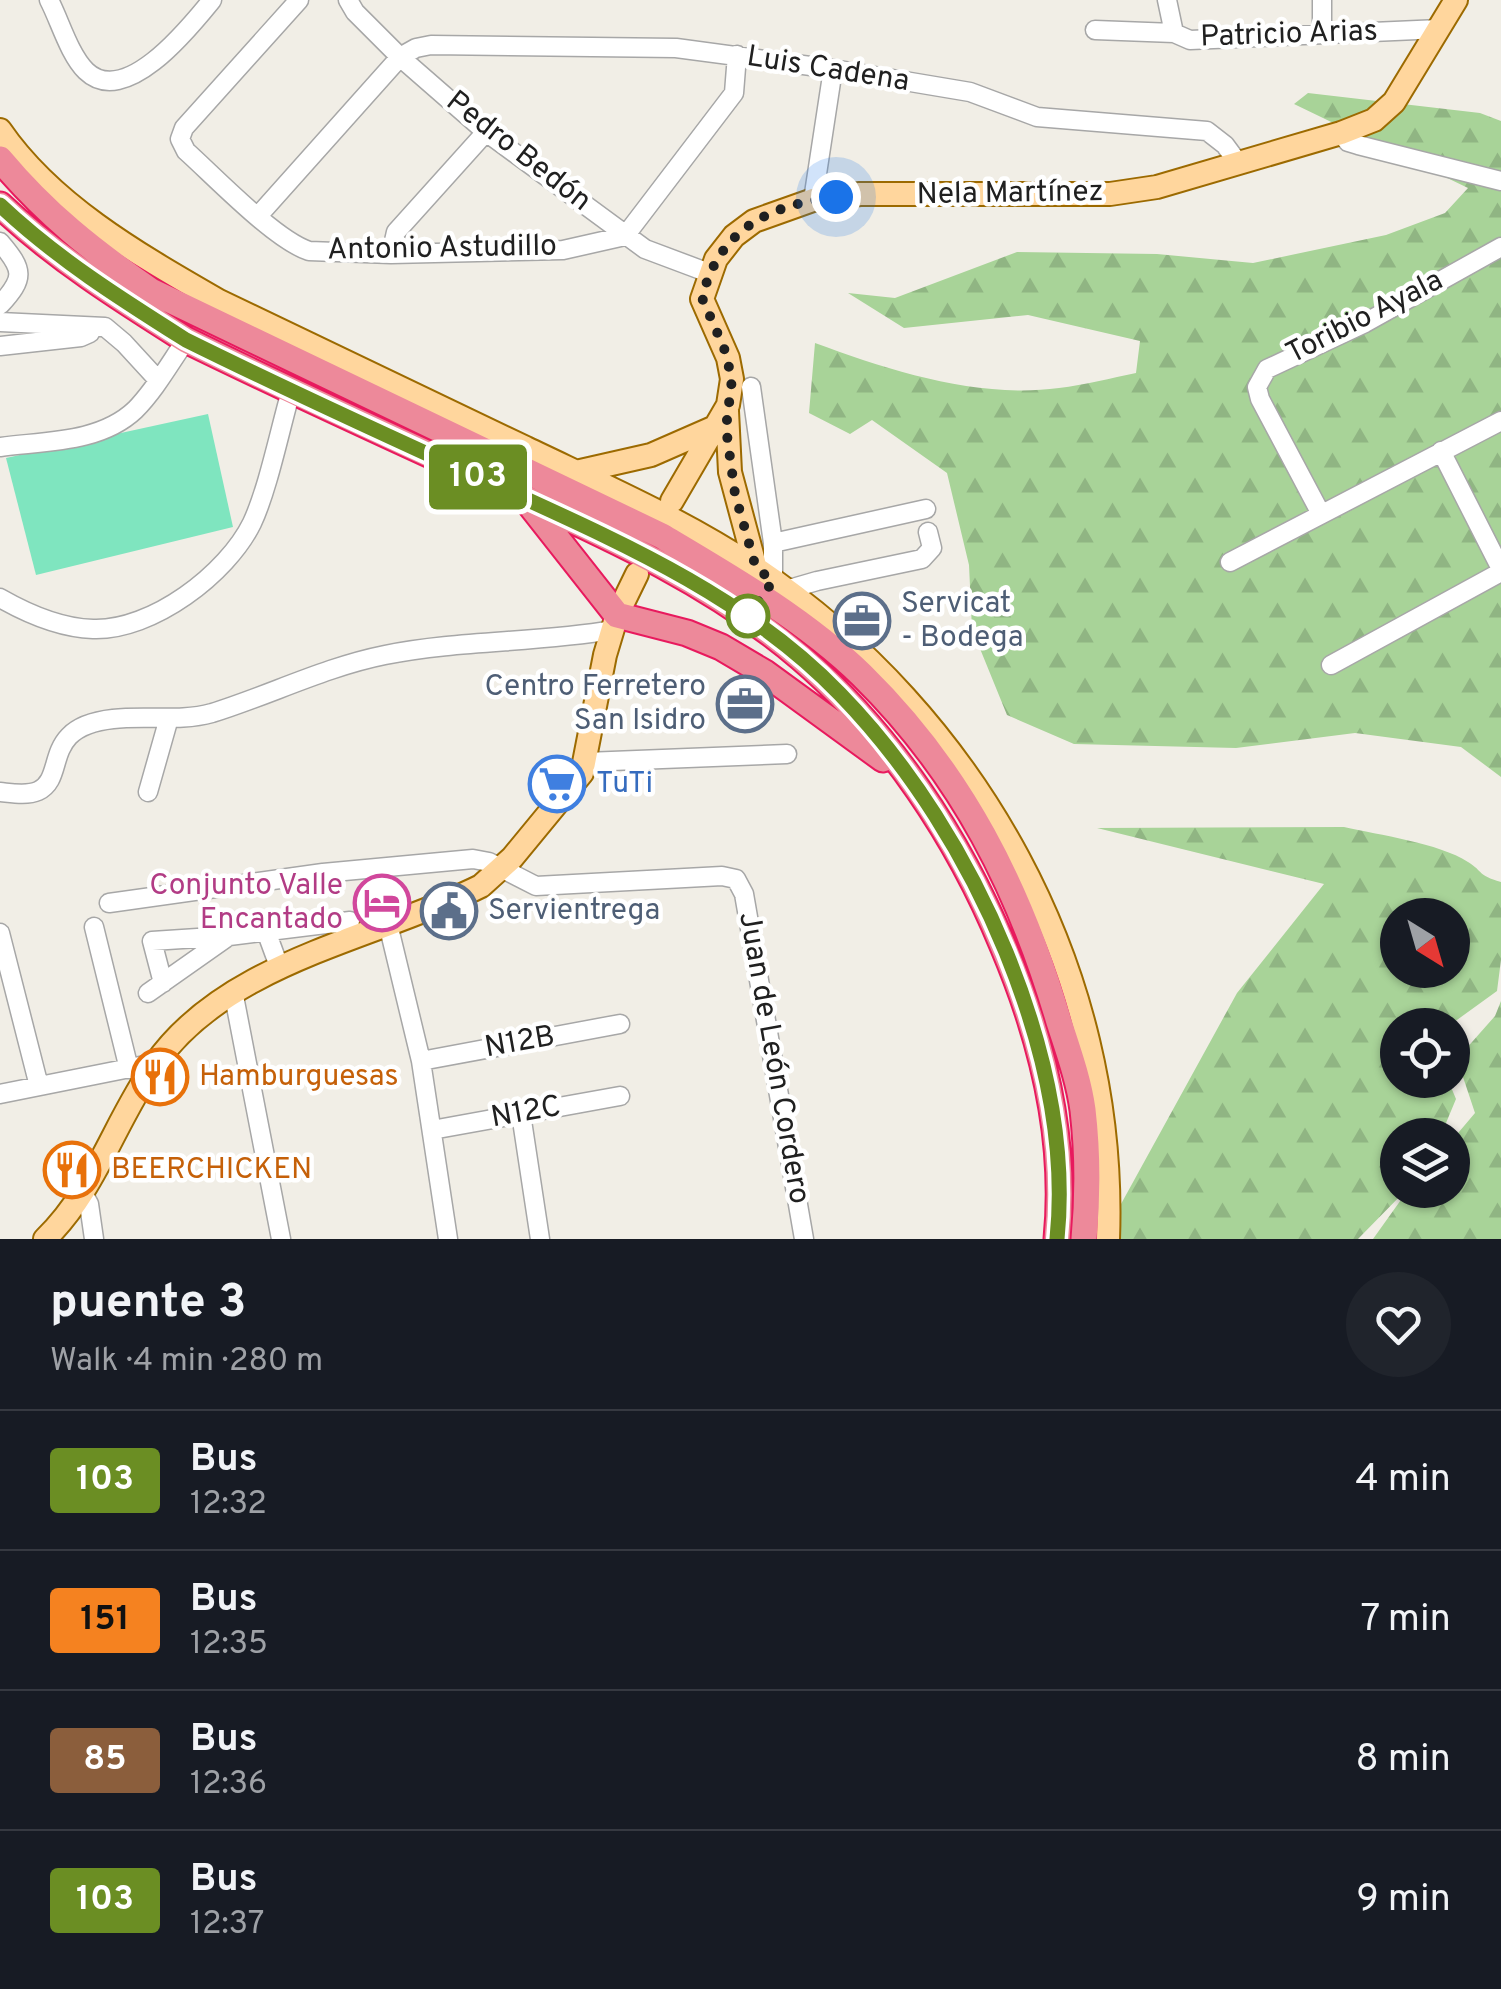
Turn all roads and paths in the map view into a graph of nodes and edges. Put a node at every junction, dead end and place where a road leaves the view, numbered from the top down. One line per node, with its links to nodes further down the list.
1 (49, 0): 2 (street)
2 (212, 0)
3 (299, 0): 23 (street, Antonio Astudillo)
4 (348, 0): 13 (street, Pedro Bedón)
5 (1167, 0): 10 (street, Patricio Arias)
6 (1322, 0): 11 (street)
7 (1456, 0): 8 (main road, Nela Martínez)
8 (1440, 29): 11 (street, Patricio Arias); 17 (main road, Nela Martínez)
9 (1095, 30): 10 (street)
10 (1174, 33): 11 (street, Patricio Arias)
11 (1322, 34)
12 (736, 56): 13 (street, Luis Cadena); 14 (street, Luis Cadena); 24 (street)
13 (400, 57): 16 (street, Pedro Bedón); 23 (street)
14 (833, 68): 19 (street, Luis Cadena); 21 (street)
15 (0, 130): 44 (main road)
16 (486, 132): 24 (street, Pedro Bedón); 27 (street)
17 (1341, 133): 19 (main road, Nela Martínez); 20 (street)
18 (0, 160): 92 (highway)
19 (1238, 164): 21 (main road, Nela Martínez)
20 (1501, 180)
21 (813, 200): 28 (main road, Nela Martínez)
22 (0, 205): 32 (highway)
23 (258, 216): 27 (street, Antonio Astudillo)
24 (625, 236): 27 (street, Antonio Astudillo); 28 (street, Pedro Bedón)
25 (0, 242): 29 (street)
26 (1501, 247): 49 (street, Toribio Ayala)
27 (391, 254)
28 (709, 273): 37 (main road)
29 (0, 305)
30 (0, 322): 31 (street)
31 (105, 328): 33 (street); 34 (street)
32 (186, 340): 34 (street); 36 (highway)
33 (0, 346)
34 (158, 380): 40 (street)
35 (751, 387): 51 (street)
36 (291, 391): 46 (highway); 56 (street)
37 (728, 405): 39 (main road); 45 (main road)
38 (1501, 421): 41 (street)
39 (715, 427): 42 (main road); 43 (main road)
40 (0, 447)
41 (1441, 451): 49 (street); 53 (street)
42 (652, 455): 43 (main road); 44 (main road)
43 (691, 465): 45 (main road); 47 (main road)
44 (576, 472): 55 (main road)
45 (735, 494): 55 (main road)
46 (524, 498): 57 (highway); 62 (highway)
47 (672, 502)
48 (926, 509): 51 (street)
49 (1321, 514): 52 (street)
50 (928, 532): 55 (street)
51 (772, 543): 55 (street)
52 (1230, 562)
53 (1501, 570): 58 (street)
54 (636, 574): 57 (main road)
55 (772, 580): 93 (main road)
56 (0, 598)
57 (614, 623): 59 (street); 61 (main road); 62 (highway)
58 (1331, 665)
59 (169, 718): 63 (street); 64 (street)
60 (786, 754): 61 (street)
61 (586, 762): 65 (main road)
62 (908, 778): 91 (highway)
63 (0, 792)
64 (148, 792)
65 (502, 868): 66 (street); 68 (main road); 90 (street, Juan de León Cordero)
66 (108, 903)
67 (350, 921): 70 (street)
68 (388, 924): 73 (main road); 76 (street)
69 (94, 928): 78 (street)
70 (266, 931): 72 (street); 73 (street)
71 (0, 933): 79 (street)
72 (229, 936): 72 (street)
73 (280, 969): 74 (main road)
74 (233, 991): 77 (main road); 87 (street)
75 (620, 1024): 76 (street, N12B)
76 (421, 1061): 83 (street)
77 (155, 1063): 78 (street); 84 (main road)
78 (129, 1068): 79 (street)
79 (39, 1086): 80 (street)
80 (0, 1094)
81 (620, 1096): 82 (street, N12C)
82 (521, 1114): 83 (street, N12C); 89 (street)
83 (432, 1130): 88 (street)
84 (83, 1193): 85 (main road); 86 (street)
85 (45, 1239)
86 (94, 1239)
87 (281, 1239)
88 (448, 1239)
89 (540, 1239)
90 (804, 1239)
91 (1057, 1239)
92 (1084, 1239)
93 (1108, 1239)

